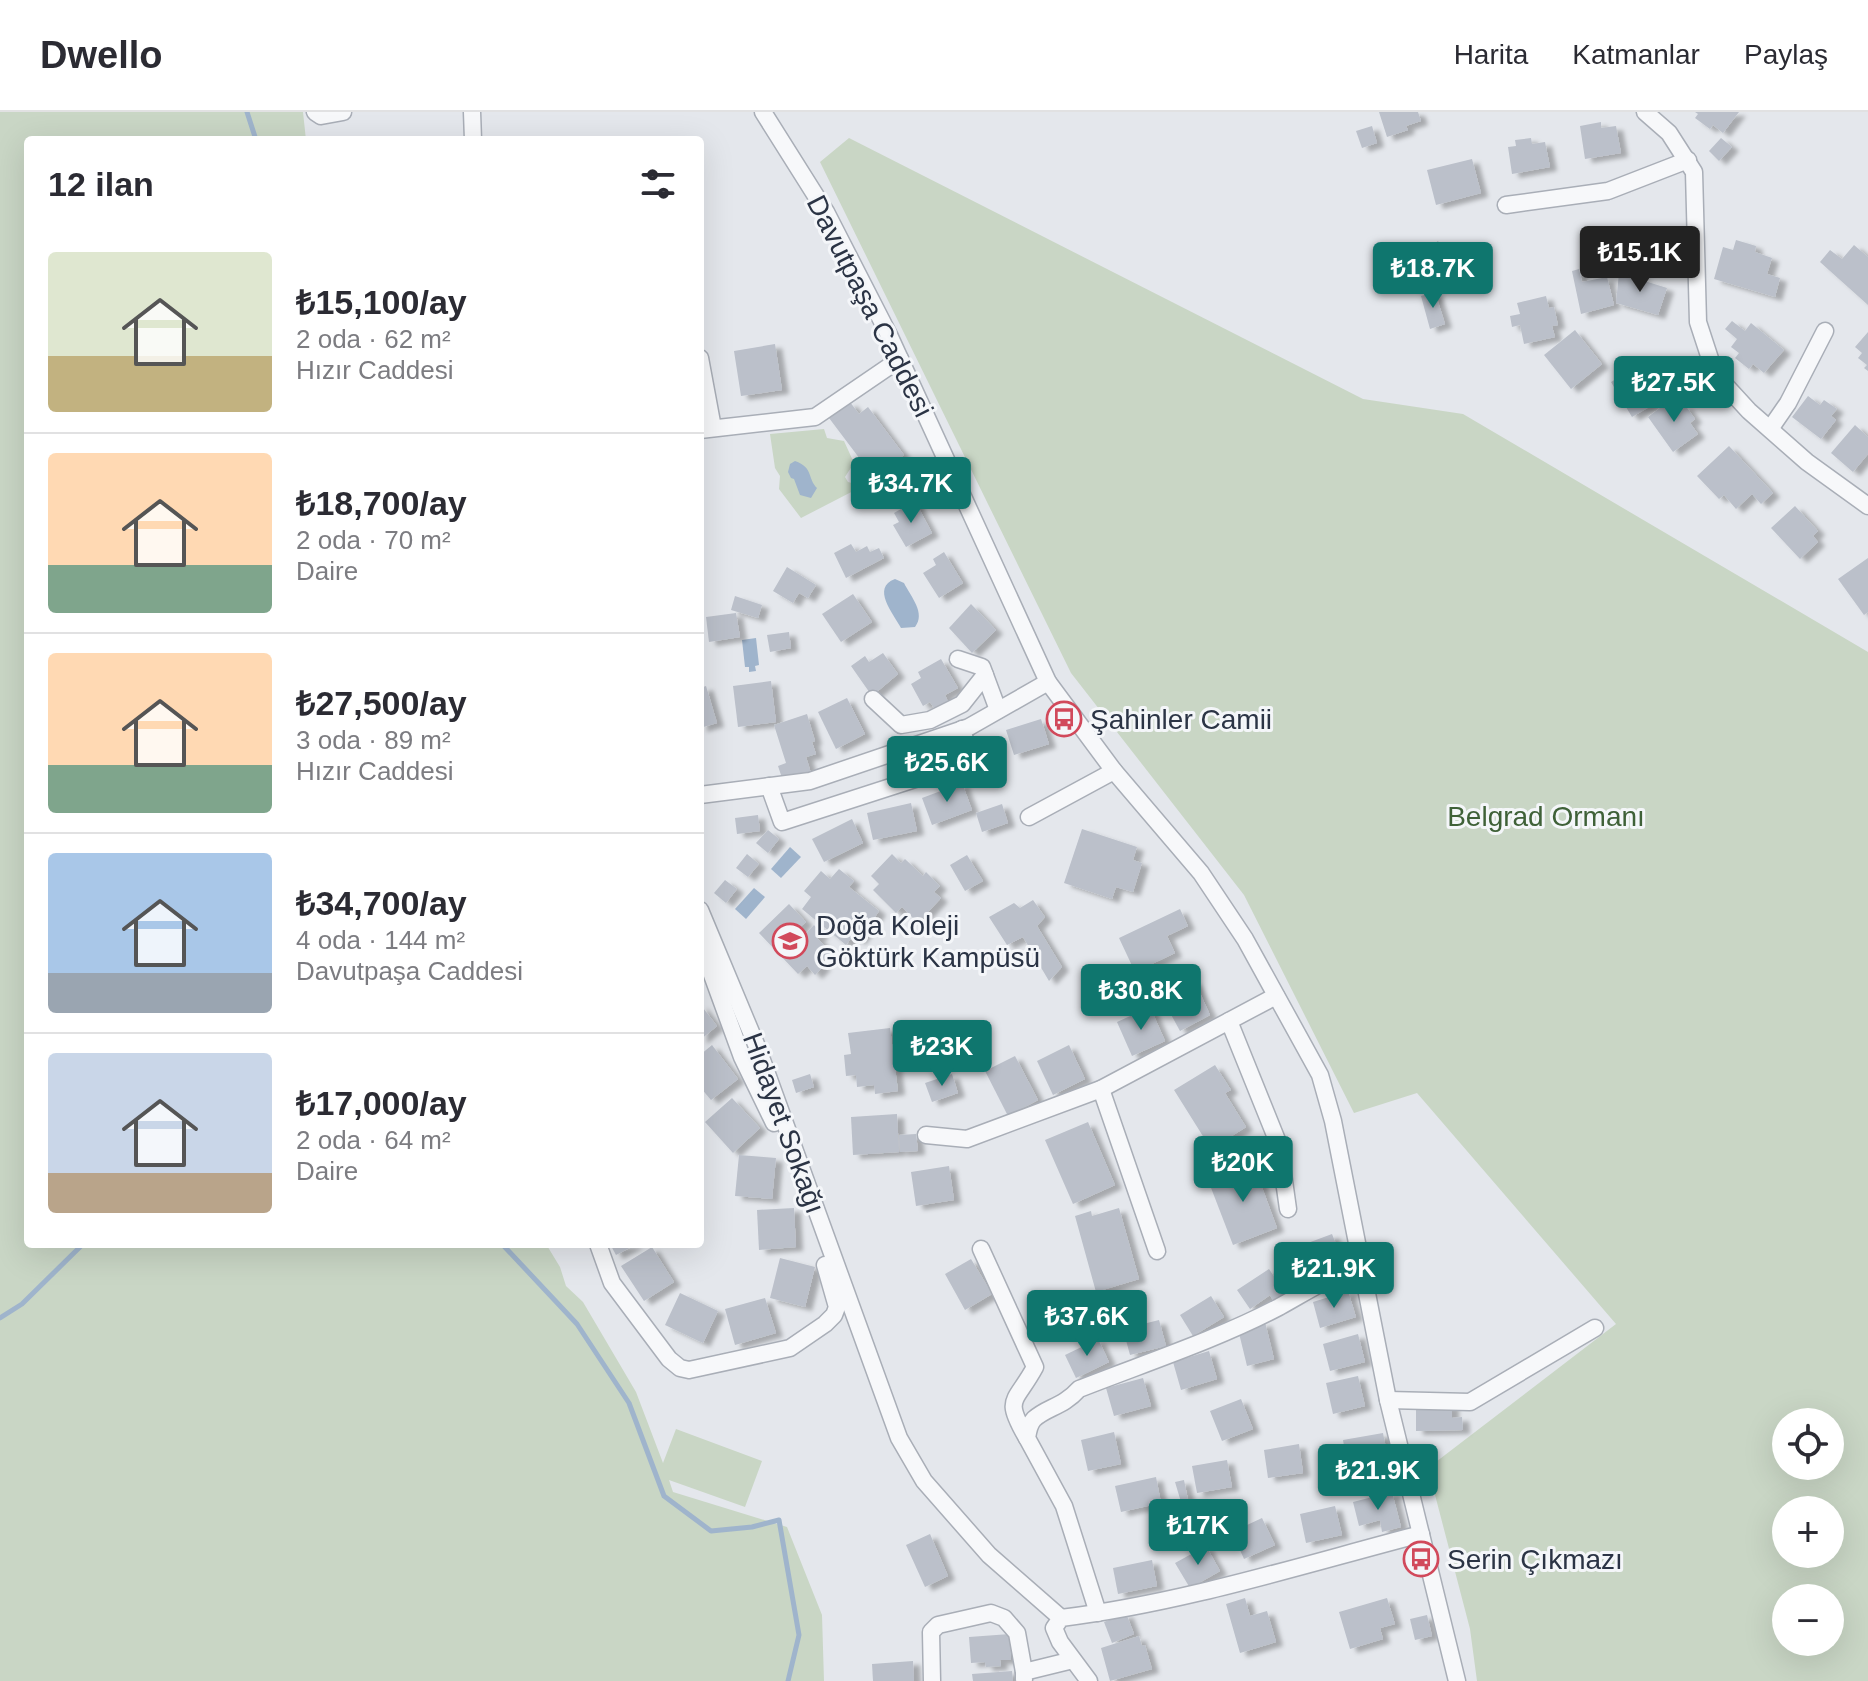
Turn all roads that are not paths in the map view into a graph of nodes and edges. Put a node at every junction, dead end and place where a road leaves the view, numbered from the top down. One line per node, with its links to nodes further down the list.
1 (315, 112): 2 (street)
2 (343, 112)
3 (472, 112): 6 (street)
4 (763, 112): 10 (street, Davutpaşa Caddesi)
5 (1645, 112): 7 (street)
6 (473, 136)
7 (1688, 160): 8 (street); 13 (street)
8 (1506, 205)
9 (1825, 331): 13 (street)
10 (900, 359): 12 (street); 17 (street, Davutpaşa Caddesi)
11 (704, 405): 12 (street)
12 (706, 429)
13 (1770, 429): 14 (street)
14 (1868, 506)
15 (958, 659): 16 (street)
16 (985, 675): 18 (street); 19 (street)
17 (1048, 682): 19 (street); 21 (street, Davutpaşa Caddesi)
18 (873, 699)
19 (998, 710): 20 (street)
20 (962, 729): 22 (street); 22 (street)
21 (1114, 771): 24 (street); 27 (street, Davutpaşa Caddesi)
22 (769, 786): 23 (street)
23 (704, 794)
24 (1029, 817)
25 (704, 920): 41 (street, Hidayet Sokağı)
26 (704, 953): 32 (street)
27 (1276, 996): 28 (street); 35 (street, Davutpaşa Caddesi)
28 (1229, 1021): 29 (street); 31 (street)
29 (1101, 1089): 30 (street); 34 (street)
30 (926, 1135)
31 (1288, 1209)
32 (599, 1248)
33 (981, 1249): 38 (street)
34 (1157, 1251)
35 (1361, 1264): 37 (street, Davutpaşa Caddesi); 38 (street)
36 (1595, 1328): 37 (street)
37 (1388, 1400): 39 (street, Davutpaşa Caddesi)
38 (1027, 1438): 40 (street)
39 (1421, 1534): 40 (street); 46 (street, Davutpaşa Caddesi)
40 (1098, 1613): 41 (street)
41 (1061, 1618): 42 (street)
42 (1073, 1660): 43 (street); 45 (street)
43 (1024, 1677): 44 (street)
44 (932, 1681)
45 (1089, 1681)
46 (1457, 1681)

